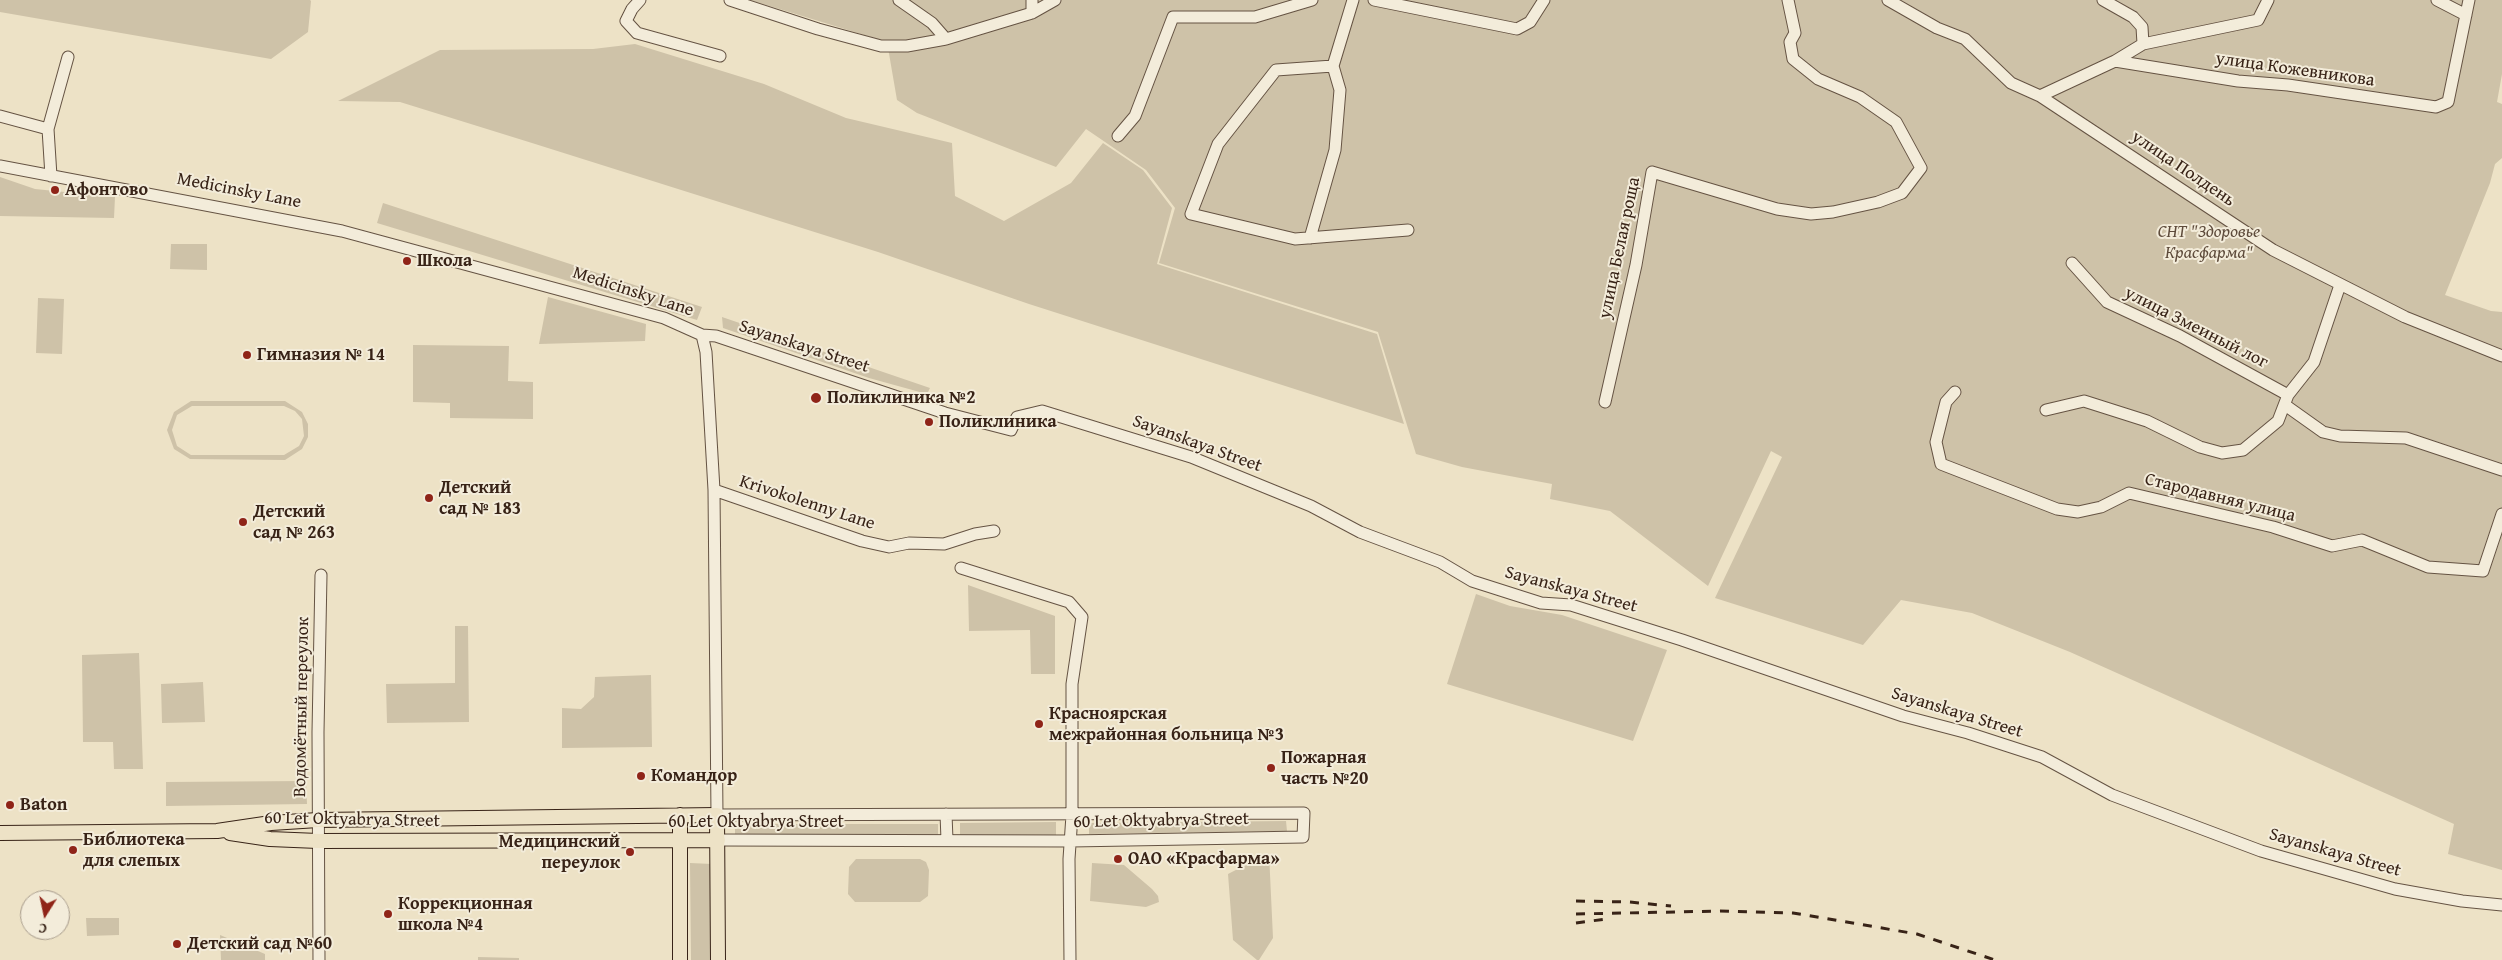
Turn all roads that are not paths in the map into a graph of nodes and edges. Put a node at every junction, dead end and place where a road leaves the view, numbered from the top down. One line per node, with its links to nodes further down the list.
1 (640, 0): 20 (street)
2 (730, 0): 18 (street)
3 (899, 0): 18 (street)
4 (1032, 0): 16 (street)
5 (1055, 0): 16 (street)
6 (1312, 0): 27 (street)
7 (1353, 0): 23 (street)
8 (1374, 0): 9 (street)
9 (1544, 0)
10 (1788, 0): 38 (street, улица Белая роща)
11 (1888, 0): 24 (street, улица Полдень)
12 (2104, 0): 19 (street)
13 (2268, 0): 19 (street)
14 (2437, 0): 17 (street)
15 (2469, 0): 17 (street, улица Кожевникова)
16 (1032, 13): 18 (street)
17 (2466, 15): 22 (street, улица Кожевникова)
18 (946, 38)
19 (2143, 44): 22 (street)
20 (720, 56)
21 (68, 57): 26 (street)
22 (2115, 61): 24 (street)
23 (1333, 66): 31 (street); 31 (street)
24 (2040, 96): 33 (street, улица Полдень)
25 (0, 116): 26 (street)
26 (48, 129): 29 (street)
27 (1118, 136)
28 (0, 166): 29 (street, Medicinsky Lane)
29 (51, 176): 34 (street, Medicinsky Lane)
30 (1408, 230): 31 (street)
31 (1310, 238)
32 (2072, 263): 37 (street, улица Змеиный лог)
33 (2340, 285): 35 (street, улица Полдень); 37 (street)
34 (702, 335): 41 (street, Medicinsky Lane); 58 (street, Sayanskaya Street)
35 (2502, 356)
36 (1955, 392): 42 (street, Стародавняя улица)
37 (2286, 400): 39 (street); 40 (street, улица Змеиный лог)
38 (1605, 402)
39 (2046, 410)
40 (2502, 470)
41 (714, 490): 43 (street, Krivokolenny Lane); 48 (street, Medicinsky Lane)
42 (2502, 514)
43 (994, 531)
44 (961, 568): 49 (street)
45 (321, 575): 50 (street, Водомётный переулок)
46 (946, 814): 48 (street, 60 Let Oktyabrya Street); 49 (street, 60 Let Oktyabrya Street); 55 (street)
47 (680, 815): 48 (main road, 60 Let Oktyabrya Street); 50 (main road, 60 Let Oktyabrya Street); 53 (main road)
48 (717, 815): 54 (main road, Medicinsky Lane)
49 (1072, 815): 57 (street); 57 (street, 60 Let Oktyabrya Street)
50 (318, 820): 51 (main road, 60 Let Oktyabrya Street); 56 (street, Водомётный переулок)
51 (217, 832): 52 (main road); 56 (main road, 60 Let Oktyabrya Street)
52 (0, 833)
53 (679, 840): 54 (main road, 60 Let Oktyabrya Street); 56 (main road, 60 Let Oktyabrya Street); 60 (main road)
54 (718, 840): 55 (street, 60 Let Oktyabrya Street); 61 (main road, Medicinsky Lane)
55 (947, 840): 57 (street, 60 Let Oktyabrya Street)
56 (318, 841): 59 (street, Водомётный переулок)
57 (1071, 841): 62 (street)
58 (2502, 905)
59 (319, 960)
60 (680, 960)
61 (718, 960)
62 (1070, 960)

